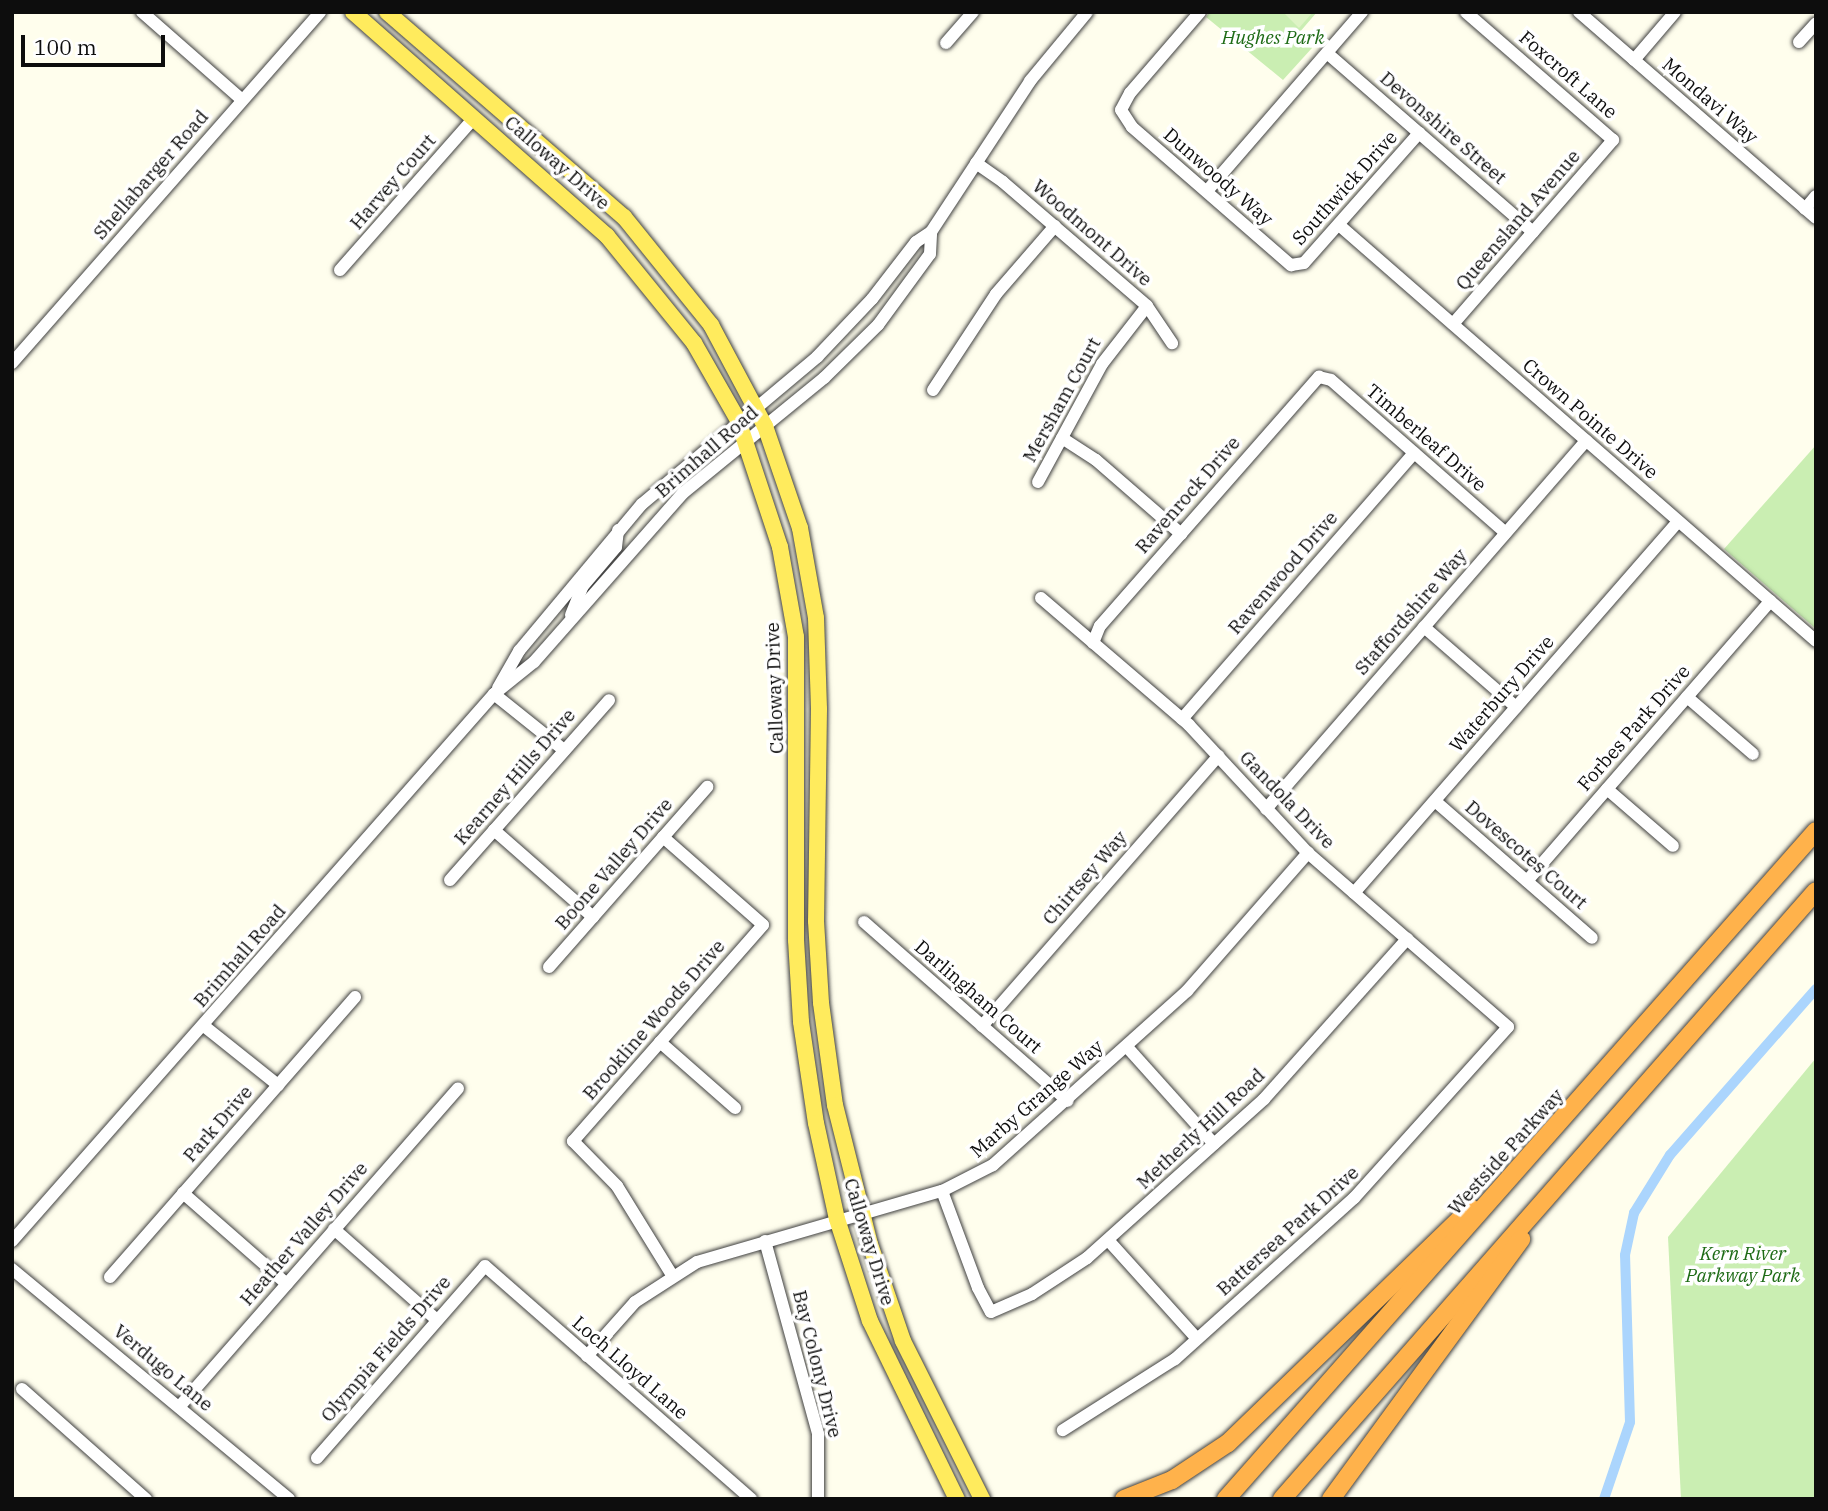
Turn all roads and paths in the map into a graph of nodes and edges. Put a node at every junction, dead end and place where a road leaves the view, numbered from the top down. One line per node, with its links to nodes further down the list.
1 (320, 12): 17 (street, Shellabarger Road)
2 (353, 12): 18 (main road, Calloway Drive)
3 (387, 12): 22 (main road, Calloway Drive)
4 (973, 12): 14 (street)
5 (1087, 12): 21 (street, Brimhall Road)
6 (1200, 12): 23 (street, Dunwoody Way)
7 (1363, 12): 15 (street)
8 (1579, 12): 16 (street, Mondavi Way)
9 (1675, 12): 16 (street)
10 (146, 14): 17 (street)
11 (1471, 14): 20 (street, Foxcroft Lane)
12 (1816, 23): 13 (street)
13 (1800, 42)
14 (946, 43)
15 (1327, 53): 19 (street, Devonshire Street); 23 (street)
16 (1634, 60): 25 (street, Mondavi Way)
17 (242, 100): 38 (street, Shellabarger Road)
18 (474, 118): 22 (main road); 26 (main road, Calloway Drive); 34 (street, Harvey Court)
19 (1419, 133): 28 (street, Southwick Drive); 31 (street, Devonshire Street)
20 (1613, 140): 31 (street, Queensland Avenue)
21 (976, 163): 29 (street, Woodmont Drive); 30 (street, Brimhall Road)
22 (568, 168): 32 (main road, Calloway Drive)
23 (1207, 191): 33 (street, Dunwoody Way)
24 (1816, 196): 25 (street)
25 (1805, 209): 27 (street, Mondavi Way)
26 (580, 210): 32 (main road); 42 (main road, Calloway Drive)
27 (1816, 218)
28 (1339, 225): 33 (street, Southwick Drive); 36 (street, Crown Pointe Drive)
29 (1055, 226): 35 (street, Woodmont Drive); 40 (street)
30 (931, 232): 41 (street, Brimhall Road); 43 (street, Brimhall Road)
31 (1533, 232): 36 (street, Queensland Avenue)
32 (667, 265): 41 (main road, Calloway Drive)
33 (1297, 266)
34 (340, 270)
35 (1147, 306): 37 (street, Woodmont Drive); 44 (street, Mersham Court)
36 (1452, 324): 45 (street, Crown Pointe Drive)
37 (1172, 343)
38 (12, 363)
39 (1319, 377): 47 (street, Timberleaf Drive); 52 (street, Ravenrock Drive)
40 (933, 390)
41 (757, 405): 42 (street, Brimhall Road); 43 (main road, Calloway Drive)
42 (738, 420): 46 (main road, Calloway Drive); 50 (street, Brimhall Road)
43 (765, 426): 46 (street, Brimhall Road); 65 (main road, Calloway Drive)
44 (1062, 438): 48 (street, Mersham Court); 52 (street)
45 (1586, 441): 49 (street, Crown Pointe Drive); 51 (street, Staffordshire Way)
46 (747, 443): 55 (main road, Calloway Drive); 56 (street, Brimhall Road)
47 (1414, 453): 51 (street, Timberleaf Drive); 66 (street, Ravenwood Drive)
48 (1038, 482)
49 (1678, 521): 54 (street, Crown Pointe Drive); 64 (street, Waterbury Drive)
50 (618, 530): 56 (street); 60 (street, Brimhall Road)
51 (1506, 533): 57 (street, Staffordshire Way)
52 (1181, 534): 59 (street, Ravenrock Drive)
53 (1041, 598): 59 (street, Gandola Drive)
54 (1770, 601): 58 (street, Crown Pointe Drive); 61 (street, Forbes Park Drive)
55 (792, 608): 63 (main road, Calloway Drive); 65 (main road)
56 (567, 625): 60 (street, Brimhall Road)
57 (1424, 627): 64 (street); 74 (street, Staffordshire Way)
58 (1816, 641)
59 (1093, 643): 66 (street, Gandola Drive)
60 (494, 694): 67 (street); 90 (street, Brimhall Road)
61 (1687, 697): 68 (street); 72 (street, Forbes Park Drive)
62 (608, 700): 67 (street, Kearney Hills Drive)
63 (800, 705): 70 (main road); 105 (main road, Calloway Drive)
64 (1516, 707): 73 (street, Waterbury Drive)
65 (819, 709): 70 (main road, Calloway Drive)
66 (1182, 719): 69 (street, Gandola Drive)
67 (564, 750): 75 (street, Kearney Hills Drive)
68 (1753, 754)
69 (1218, 757): 74 (street, Gandola Drive); 91 (street, Chirtsey Way)
70 (818, 782): 104 (main road, Calloway Drive)
71 (707, 787): 77 (street, Boone Valley Drive)
72 (1607, 789): 78 (street); 81 (street, Forbes Park Drive)
73 (1434, 801): 81 (street, Dovescotes Court); 83 (street, Waterbury Drive)
74 (1266, 809): 79 (street, Gandola Drive)
75 (494, 830): 80 (street, Kearney Hills Drive); 84 (street)
76 (1816, 831): 100 (highway, Westside Parkway)
77 (663, 837): 84 (street, Boone Valley Drive); 93 (street, Brookline Woods Drive)
78 (1672, 846)
79 (1308, 853): 83 (street, Gandola Drive); 94 (street, Marby Grange Way)
80 (450, 880)
81 (1527, 881): 86 (street, Dovescotes Court)
82 (1816, 891): 101 (highway)
83 (1354, 893): 87 (street, Gandola Drive)
84 (593, 917): 88 (street, Boone Valley Drive)
85 (864, 922): 91 (street, Darlingham Court)
86 (1592, 938)
87 (1407, 939): 92 (street, Gandola Drive); 99 (street, Metherly Hill Road)
88 (549, 967)
89 (355, 997): 95 (street, Park Drive)
90 (204, 1026): 95 (street); 108 (street, Brimhall Road)
91 (982, 1026): 97 (street, Darlingham Court)
92 (1508, 1027): 116 (street, Battersea Park Drive)
93 (660, 1042): 98 (street); 112 (street, Brookline Woods Drive)
94 (1127, 1047): 97 (street, Marby Grange Way); 99 (street)
95 (278, 1085): 103 (street, Park Drive)
96 (458, 1088): 106 (street, Heather Valley Drive)
97 (1068, 1101): 102 (street, Marby Grange Way)
98 (735, 1108)
99 (1214, 1144): 107 (street, Metherly Hill Road)
100 (1532, 1155): 119 (highway, Westside Parkway); 130 (highway)
101 (1568, 1172): 120 (highway); 135 (highway)
102 (942, 1191): 104 (street, Marby Grange Way); 107 (street, Metherly Hill Road)
103 (183, 1193): 113 (street, Park Drive); 114 (street)
104 (862, 1214): 105 (street, Marby Grange Way); 129 (main road, Calloway Drive)
105 (837, 1219): 109 (street, Marby Grange Way); 128 (main road, Calloway Drive)
106 (334, 1229): 114 (street, Heather Valley Drive); 115 (street)
107 (1108, 1240): 116 (street)
108 (12, 1241)
109 (765, 1241): 112 (street, Marby Grange Way); 127 (street, Bay Colony Drive)
110 (485, 1266): 115 (street, Olympia Fields Drive); 117 (street, Loch Lloyd Lane)
111 (12, 1269): 121 (street, Verdugo Lane)
112 (672, 1275): 117 (street, Marby Grange Way)
113 (110, 1277)
114 (286, 1283): 121 (street, Heather Valley Drive)
115 (437, 1320): 123 (street, Olympia Fields Drive)
116 (1198, 1339): 122 (street, Battersea Park Drive)
117 (587, 1356): 126 (street, Loch Lloyd Lane)
118 (22, 1389): 125 (street)
119 (1320, 1391): 131 (highway); 132 (highway, Westside Parkway)
120 (1364, 1403): 133 (highway); 134 (highway)
121 (180, 1406): 124 (street, Verdugo Lane)
122 (1063, 1430)
123 (317, 1458)
124 (287, 1498)
125 (146, 1499)
126 (751, 1499)
127 (818, 1499)
128 (957, 1499)
129 (982, 1499)
130 (1124, 1499)
131 (1213, 1499)
132 (1226, 1499)
133 (1282, 1499)
134 (1291, 1499)
135 (1331, 1499)

